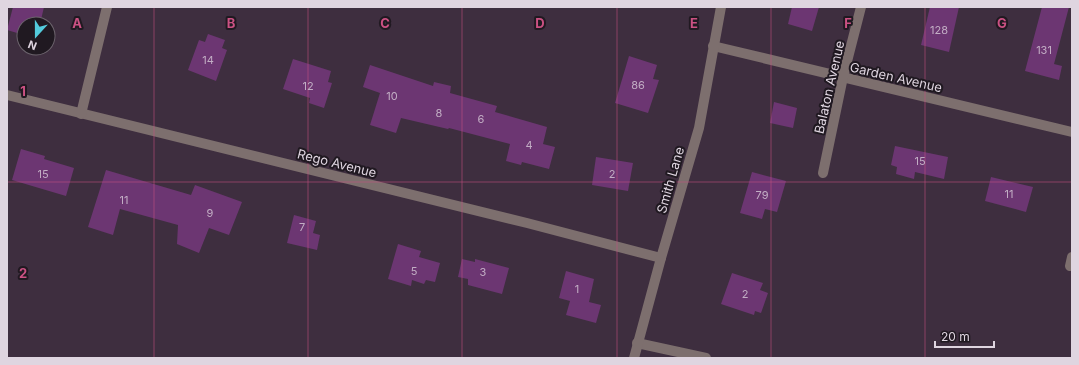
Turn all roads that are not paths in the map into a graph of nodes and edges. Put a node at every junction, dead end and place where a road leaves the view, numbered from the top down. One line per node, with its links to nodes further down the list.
1 (107, 7): 7 (street)
2 (721, 7): 4 (street, Smith Lane)
3 (861, 7): 5 (street, Balaton Avenue)
4 (713, 46): 5 (street, Garden Avenue); 10 (street, Smith Lane)
5 (843, 77): 8 (street, Garden Avenue); 9 (street, Balaton Avenue)
6 (7, 95): 7 (street, Rego Avenue)
7 (81, 114): 10 (street, Rego Avenue)
8 (1072, 132)
9 (823, 173)
10 (661, 258): 11 (street, Smith Lane)
11 (637, 343): 12 (street, Smith Lane); 13 (street)
12 (634, 358)
13 (706, 358)

